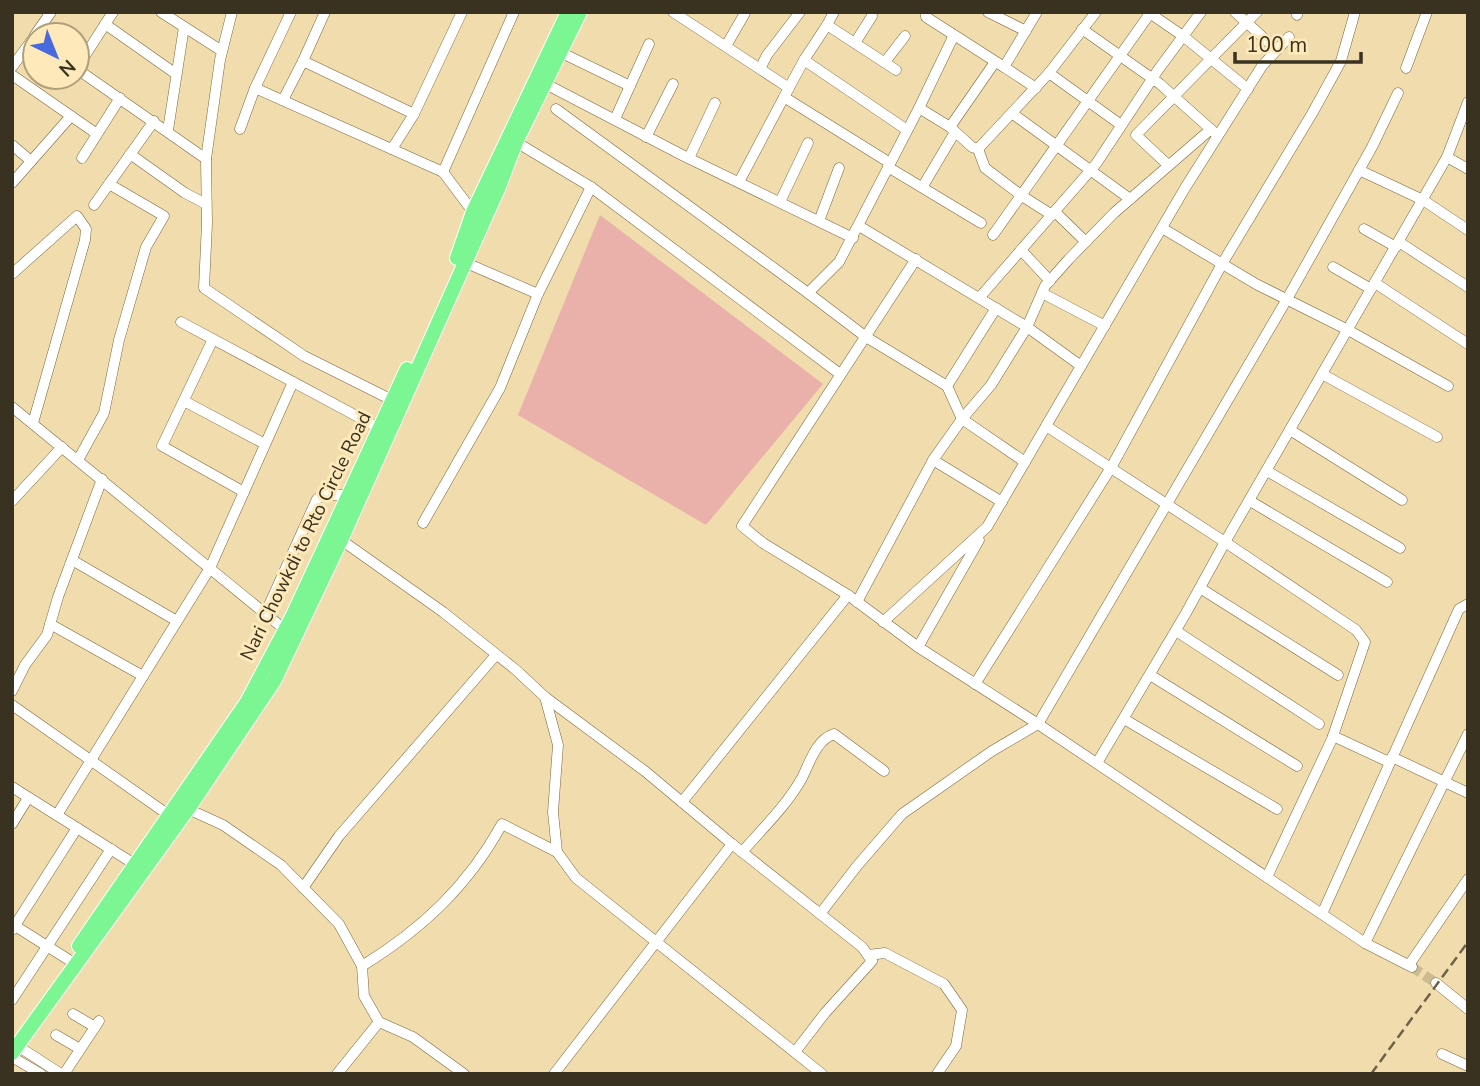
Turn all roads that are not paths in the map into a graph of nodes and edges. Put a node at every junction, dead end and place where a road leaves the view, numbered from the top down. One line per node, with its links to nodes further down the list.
1 (113, 12): 26 (street)
2 (161, 12): 28 (street)
3 (232, 12): 40 (street)
4 (291, 12): 59 (street)
5 (326, 12): 45 (street)
6 (461, 12): 72 (street)
7 (514, 12): 104 (street)
8 (568, 12): 56 (highway, Nari Chowkdi to Rto Circle Road)
9 (580, 12): 41 (highway)
10 (673, 12): 38 (street)
11 (800, 12): 49 (street)
12 (834, 12): 27 (street)
13 (926, 12): 31 (street)
14 (988, 12): 30 (street)
15 (1037, 12): 30 (street)
16 (1201, 12): 33 (street)
17 (1235, 12): 25 (street)
18 (1257, 12): 25 (street)
19 (1355, 12): 131 (street)
20 (1427, 12): 48 (street)
21 (745, 13): 38 (street)
22 (1093, 13): 29 (street)
23 (1150, 13): 33 (street); 42 (street)
24 (872, 16): 35 (street)
25 (1247, 22): 39 (street); 43 (street)
26 (105, 24): 37 (street); 51 (street)
27 (827, 25): 35 (street); 44 (street)
28 (184, 27): 40 (street); 51 (street)
29 (1082, 29): 42 (street); 52 (street)
30 (1026, 31): 47 (street)
31 (954, 35): 47 (street); 69 (street)
32 (905, 36): 46 (street)
33 (1184, 36): 43 (street); 55 (street)
34 (1289, 37): 39 (street)
35 (855, 43): 46 (street)
36 (649, 44): 58 (street)
37 (91, 46)
38 (726, 46): 49 (street)
39 (1277, 50): 61 (street)
40 (222, 51): 96 (street)
41 (560, 51): 56 (highway); 58 (street)
42 (1119, 57): 55 (street); 67 (street)
43 (1211, 58): 61 (street); 64 (street)
44 (804, 60): 62 (street); 80 (street)
45 (303, 61): 66 (street); 72 (street)
46 (885, 62): 50 (street)
47 (1000, 64): 60 (street); 81 (street)
48 (1406, 68)
49 (760, 69): 62 (street)
50 (897, 70)
51 (176, 74): 79 (street)
52 (1049, 74): 60 (street); 67 (street)
53 (12, 75): 74 (street)
54 (91, 78): 65 (street)
55 (1152, 79): 64 (street); 77 (street)
56 (540, 81): 75 (street); 86 (highway); 116 (highway, Nari Chowkdi to Rto Circle Road)
57 (673, 84): 85 (street)
58 (630, 86): 75 (street)
59 (256, 88): 66 (street); 78 (street)
60 (1036, 88): 73 (street)
61 (1248, 89): 82 (street)
62 (787, 93): 98 (street); 105 (street)
63 (1398, 93): 102 (street)
64 (1174, 97): 82 (street); 84 (street)
65 (120, 98): 76 (street); 83 (street)
66 (283, 100): 90 (street)
67 (1089, 102): 77 (street); 89 (street)
68 (715, 103): 94 (street)
69 (919, 108): 80 (street); 81 (street)
70 (556, 109): 137 (street)
71 (1464, 112): 95 (street)
72 (414, 114): 90 (street)
73 (1013, 114): 89 (street); 91 (street)
74 (71, 116): 83 (street); 97 (street)
75 (615, 120): 85 (street)
76 (154, 121): 79 (street); 92 (street)
77 (1122, 123): 84 (street); 103 (street)
78 (240, 129)
79 (168, 130): 96 (street)
80 (907, 130): 98 (street)
81 (953, 130): 91 (street); 108 (street)
82 (1215, 132): 99 (street); 121 (street)
83 (97, 134): 93 (street)
84 (1136, 135): 99 (street)
85 (646, 137): 94 (street)
86 (516, 142): 109 (street); 130 (highway)
87 (808, 143): 113 (street)
88 (12, 145): 97 (street)
89 (1056, 147): 103 (street); 110 (street)
90 (392, 149): 104 (street)
91 (978, 149): 110 (street)
92 (130, 154): 107 (street); 114 (street)
93 (82, 158)
94 (689, 158): 105 (street)
95 (1447, 158): 101 (street); 112 (street)
96 (206, 159): 114 (street)
97 (31, 161): 106 (street)
98 (889, 165): 108 (street); 120 (street)
99 (1168, 165): 111 (street)
100 (839, 168): 118 (street)
101 (1468, 169)
102 (1359, 170): 112 (street); 141 (street)
103 (1090, 171): 111 (street); 117 (street)
104 (443, 172): 116 (street)
105 (738, 182): 113 (street)
106 (12, 183)
107 (109, 184): 115 (street); 167 (street)
108 (923, 186): 119 (street)
109 (591, 187): 139 (street); 151 (street)
110 (1022, 196): 117 (street); 124 (street)
111 (1130, 199): 126 (street)
112 (1423, 200): 123 (street); 127 (street)
113 (780, 202): 118 (street)
114 (206, 204): 156 (street)
115 (94, 205)
116 (473, 212): 156 (highway, Nari Chowkdi to Rto Circle Road)
117 (1054, 213): 126 (street); 128 (street)
118 (818, 221): 125 (street)
119 (981, 223)
120 (859, 226): 125 (street); 129 (street)
121 (1162, 228): 131 (street); 144 (street)
122 (1364, 229): 127 (street)
123 (1468, 230)
124 (993, 235)
125 (853, 238): 137 (street)
126 (1086, 242): 134 (street)
127 (1397, 245): 135 (street); 136 (street)
128 (1021, 250): 134 (street); 140 (street)
129 (916, 259): 140 (street); 147 (street)
130 (464, 262): 139 (street); 182 (highway)
131 (1222, 264): 141 (street); 170 (street)
132 (1333, 267): 136 (street)
133 (12, 274): 160 (street)
134 (1050, 281): 138 (street)
135 (1466, 285)
136 (1373, 286): 146 (street); 149 (street)
137 (808, 293): 147 (street)
138 (1042, 293): 144 (street); 145 (street)
139 (538, 295): 180 (street)
140 (980, 297): 142 (street)
141 (1287, 299): 146 (street); 179 (street)
142 (996, 308): 145 (street); 154 (street)
143 (181, 323): 148 (street)
144 (1105, 326): 150 (street)
145 (1027, 327): 150 (street); 159 (street)
146 (1348, 330): 152 (street); 155 (street)
147 (866, 337): 151 (street); 154 (street)
148 (213, 339): 153 (street); 157 (street)
149 (1463, 341)
150 (1081, 366): 161 (street)
151 (840, 374): 189 (street)
152 (1322, 374): 163 (street); 164 (street)
153 (293, 382): 162 (street); 165 (street)
154 (947, 386): 159 (street)
155 (1448, 386)
156 (392, 400): 162 (highway, Nari Chowkdi to Rto Circle Road)
157 (184, 401): 165 (street); 173 (street)
158 (12, 407): 160 (street)
159 (962, 419): 168 (street); 169 (street)
160 (33, 424): 166 (street)
161 (1046, 426): 169 (street); 170 (street)
162 (379, 428): 174 (highway, Nari Chowkdi to Rto Circle Road)
163 (1290, 430): 171 (street); 175 (street)
164 (1437, 437)
165 (265, 444): 173 (street)
166 (62, 447): 167 (street); 176 (street)
167 (78, 460): 172 (street)
168 (933, 460): 178 (street); 189 (street)
169 (1025, 462): 178 (street)
170 (1112, 466): 179 (street); 202 (street)
171 (1267, 471): 177 (street); 184 (street)
172 (102, 479): 185 (street); 186 (street)
173 (244, 492): 186 (street)
174 (348, 495): 182 (highway, Nari Chowkdi to Rto Circle Road); 191 (street)
175 (1402, 500)
176 (12, 501)
177 (1250, 501): 183 (street); 187 (street)
178 (1002, 502): 181 (street)
179 (1168, 503): 183 (street); 207 (street)
180 (424, 523)
181 (987, 527): 193 (street); 197 (street)
182 (336, 536): 196 (highway, Nari Chowkdi to Rto Circle Road); 198 (street)
183 (1225, 542): 188 (street); 210 (street)
184 (1400, 548)
185 (72, 560): 192 (street); 194 (street)
186 (210, 568): 191 (street); 192 (street)
187 (1387, 582)
188 (1200, 588): 195 (street); 200 (street)
189 (853, 598): 193 (street); 220 (street)
190 (1468, 604): 211 (street)
191 (265, 614): 196 (street)
192 (177, 621): 201 (street)
193 (883, 622): 197 (street)
194 (50, 624): 201 (street); 203 (street)
195 (1176, 631): 199 (street); 208 (street)
196 (290, 634): 222 (highway); 224 (highway, Nari Chowkdi to Rto Circle Road)
197 (918, 647): 202 (street)
198 (496, 655): 204 (street); 234 (street)
199 (1150, 675): 206 (street); 214 (street)
200 (1338, 675)
201 (143, 676): 212 (street)
202 (975, 684): 207 (street)
203 (12, 691)
204 (545, 697): 220 (street); 229 (street)
205 (12, 705): 212 (street)
206 (1124, 719): 213 (street); 221 (street)
207 (1038, 724): 213 (street); 235 (street)
208 (1319, 724)
209 (1468, 734): 216 (street)
210 (1333, 736): 211 (street); 232 (street)
211 (1390, 759): 216 (street); 236 (street)
212 (91, 760): 223 (street); 224 (street)
213 (1097, 763): 232 (street)
214 (1297, 765)
215 (884, 771): 230 (street)
216 (1445, 781): 218 (street); 239 (street)
217 (12, 787): 219 (street)
218 (1468, 793)
219 (28, 798): 223 (street); 225 (street)
220 (682, 802): 227 (street)
221 (1277, 809)
222 (188, 810): 231 (highway); 234 (street)
223 (57, 815): 226 (street)
224 (170, 816): 231 (highway, Nari Chowkdi to Rto Circle Road)
225 (12, 824)
226 (77, 828): 228 (street); 237 (street)
227 (732, 844): 230 (street); 238 (street)
228 (111, 849): 231 (street); 240 (street)
229 (557, 852): 238 (street); 243 (street)
230 (742, 852): 235 (street)
231 (141, 868): 242 (highway, Nari Chowkdi to Rto Circle Road)
232 (1267, 877): 236 (street)
233 (1468, 878): 239 (street)
234 (303, 888): 243 (street)
235 (820, 914): 241 (street)
236 (1322, 914): 239 (street)
237 (13, 926): 240 (street)
238 (656, 942): 252 (street); 259 (street)
239 (1365, 943)
240 (47, 946): 242 (street); 245 (street)
241 (868, 955): 252 (street); 261 (street)
242 (73, 962): 250 (highway, Nari Chowkdi to Rto Circle Road)
243 (362, 966): 248 (street)
244 (1436, 984): 246 (street)
245 (12, 1000)
246 (1468, 1009)
247 (73, 1014): 251 (street)
248 (379, 1022): 257 (street); 258 (street)
249 (57, 1035): 251 (street)
250 (13, 1047): 255 (street); 256 (street)
251 (80, 1049): 256 (street)
252 (795, 1052): 260 (street)
253 (1442, 1054): 254 (street)
254 (1468, 1066)
255 (41, 1074)
256 (62, 1074)
257 (337, 1074)
258 (464, 1074)
259 (554, 1074)
260 (822, 1074)
261 (937, 1074)

